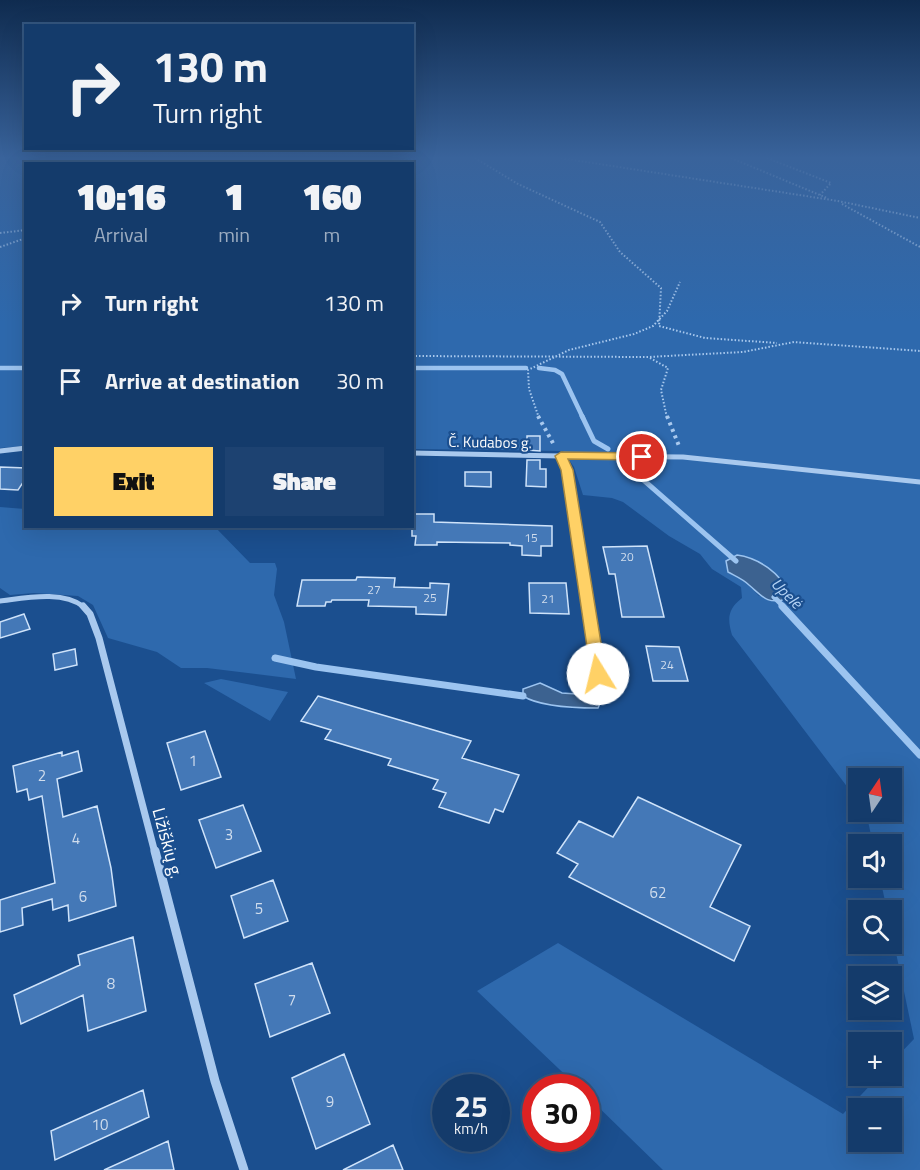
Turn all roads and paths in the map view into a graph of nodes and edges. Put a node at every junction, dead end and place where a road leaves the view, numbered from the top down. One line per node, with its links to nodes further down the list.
1 (584, 213): 11 (path)
2 (859, 213): 9 (path)
3 (894, 213): 4 (path)
4 (920, 218)
5 (24, 230): 6 (path)
6 (0, 233)
7 (24, 239): 8 (path)
8 (0, 247)
9 (920, 247)
10 (680, 282): 11 (path)
11 (659, 321): 12 (path); 15 (path)
12 (784, 344): 13 (path); 16 (path)
13 (920, 351)
14 (414, 356): 15 (path)
15 (549, 357): 16 (path); 20 (path)
16 (648, 357): 21 (path)
17 (24, 448): 18 (street)
18 (0, 451)
19 (414, 453): 20 (street, Č. Kudabos g.)
20 (561, 456): 21 (street, Č. Kudabos g.); 24 (street)
21 (683, 458): 22 (street, Č. Kudabos g.)
22 (920, 482)
23 (0, 601): 25 (street, Ližiškių g.)
24 (598, 674)
25 (244, 1170)

